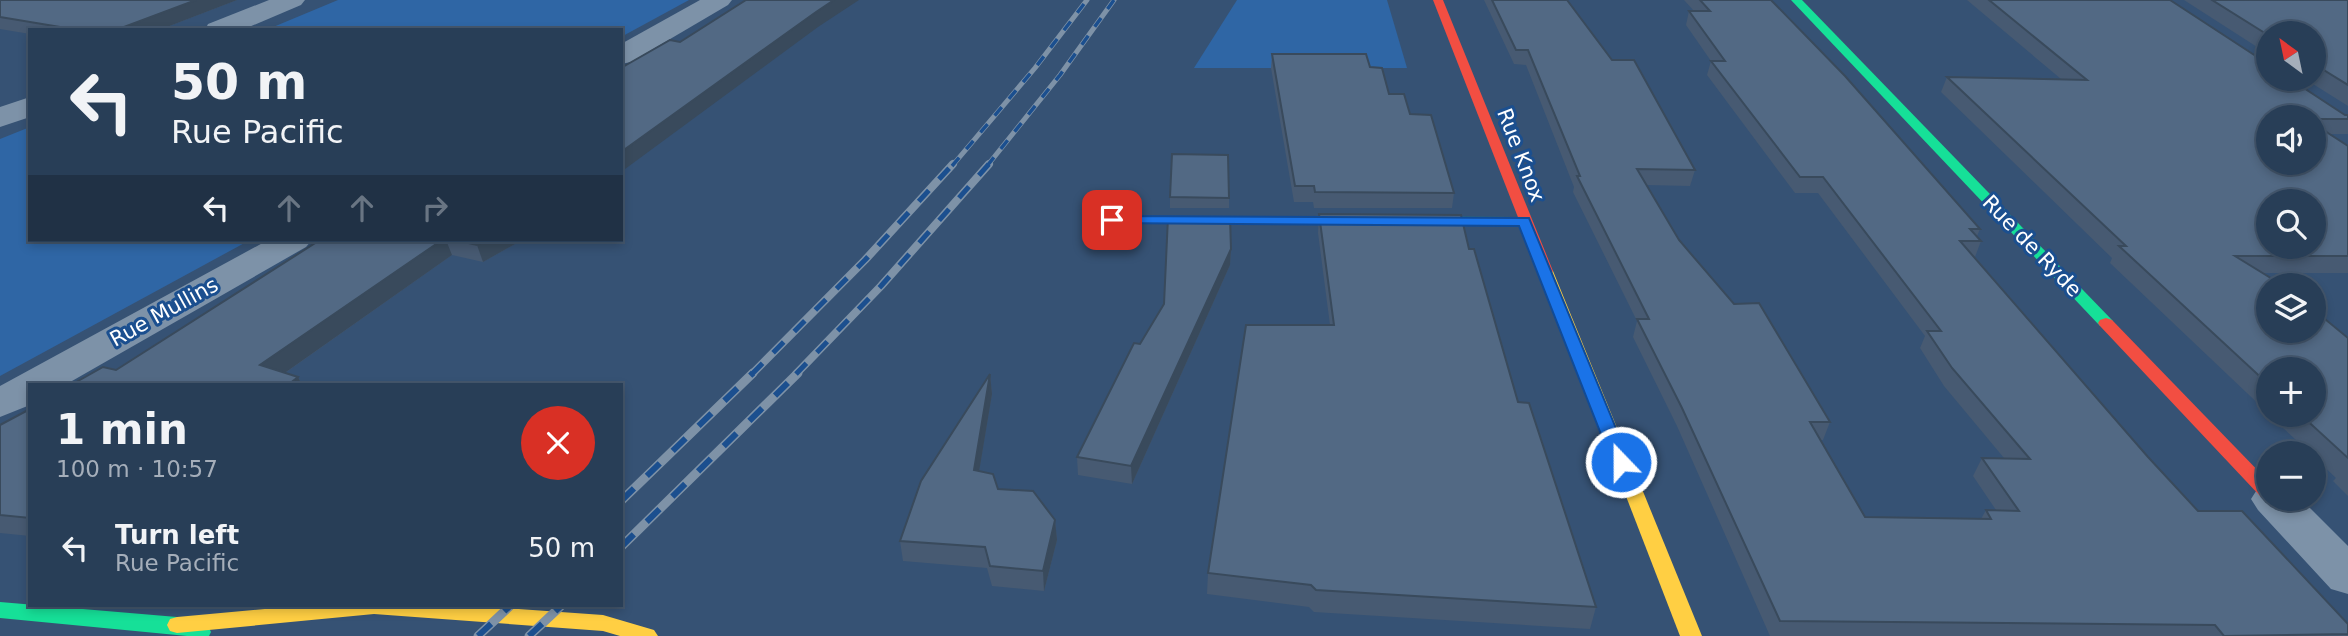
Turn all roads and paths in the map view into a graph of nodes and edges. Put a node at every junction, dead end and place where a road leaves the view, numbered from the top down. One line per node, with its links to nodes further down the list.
1 (292, 0): 5 (street)
2 (719, 0): 6 (street)
3 (1438, 0): 10 (street, Rue Knox)
4 (1796, 0): 15 (street, Rue de Ryde)
5 (223, 28)
6 (623, 55)
7 (28, 107): 8 (street)
8 (0, 118)
9 (1112, 220): 10 (street)
10 (1524, 221): 24 (street, Rue Knox)
11 (290, 242): 12 (street, Rue Mullins)
12 (37, 383)
13 (28, 388): 14 (street, Rue Mullins)
14 (0, 404)
15 (2256, 479)
16 (2286, 511): 17 (street)
17 (2348, 576)
18 (364, 607): 21 (street)
19 (387, 607): 23 (street)
20 (0, 610): 21 (street)
21 (177, 625): 22 (street)
22 (216, 636)
23 (647, 636)
24 (1691, 636)

